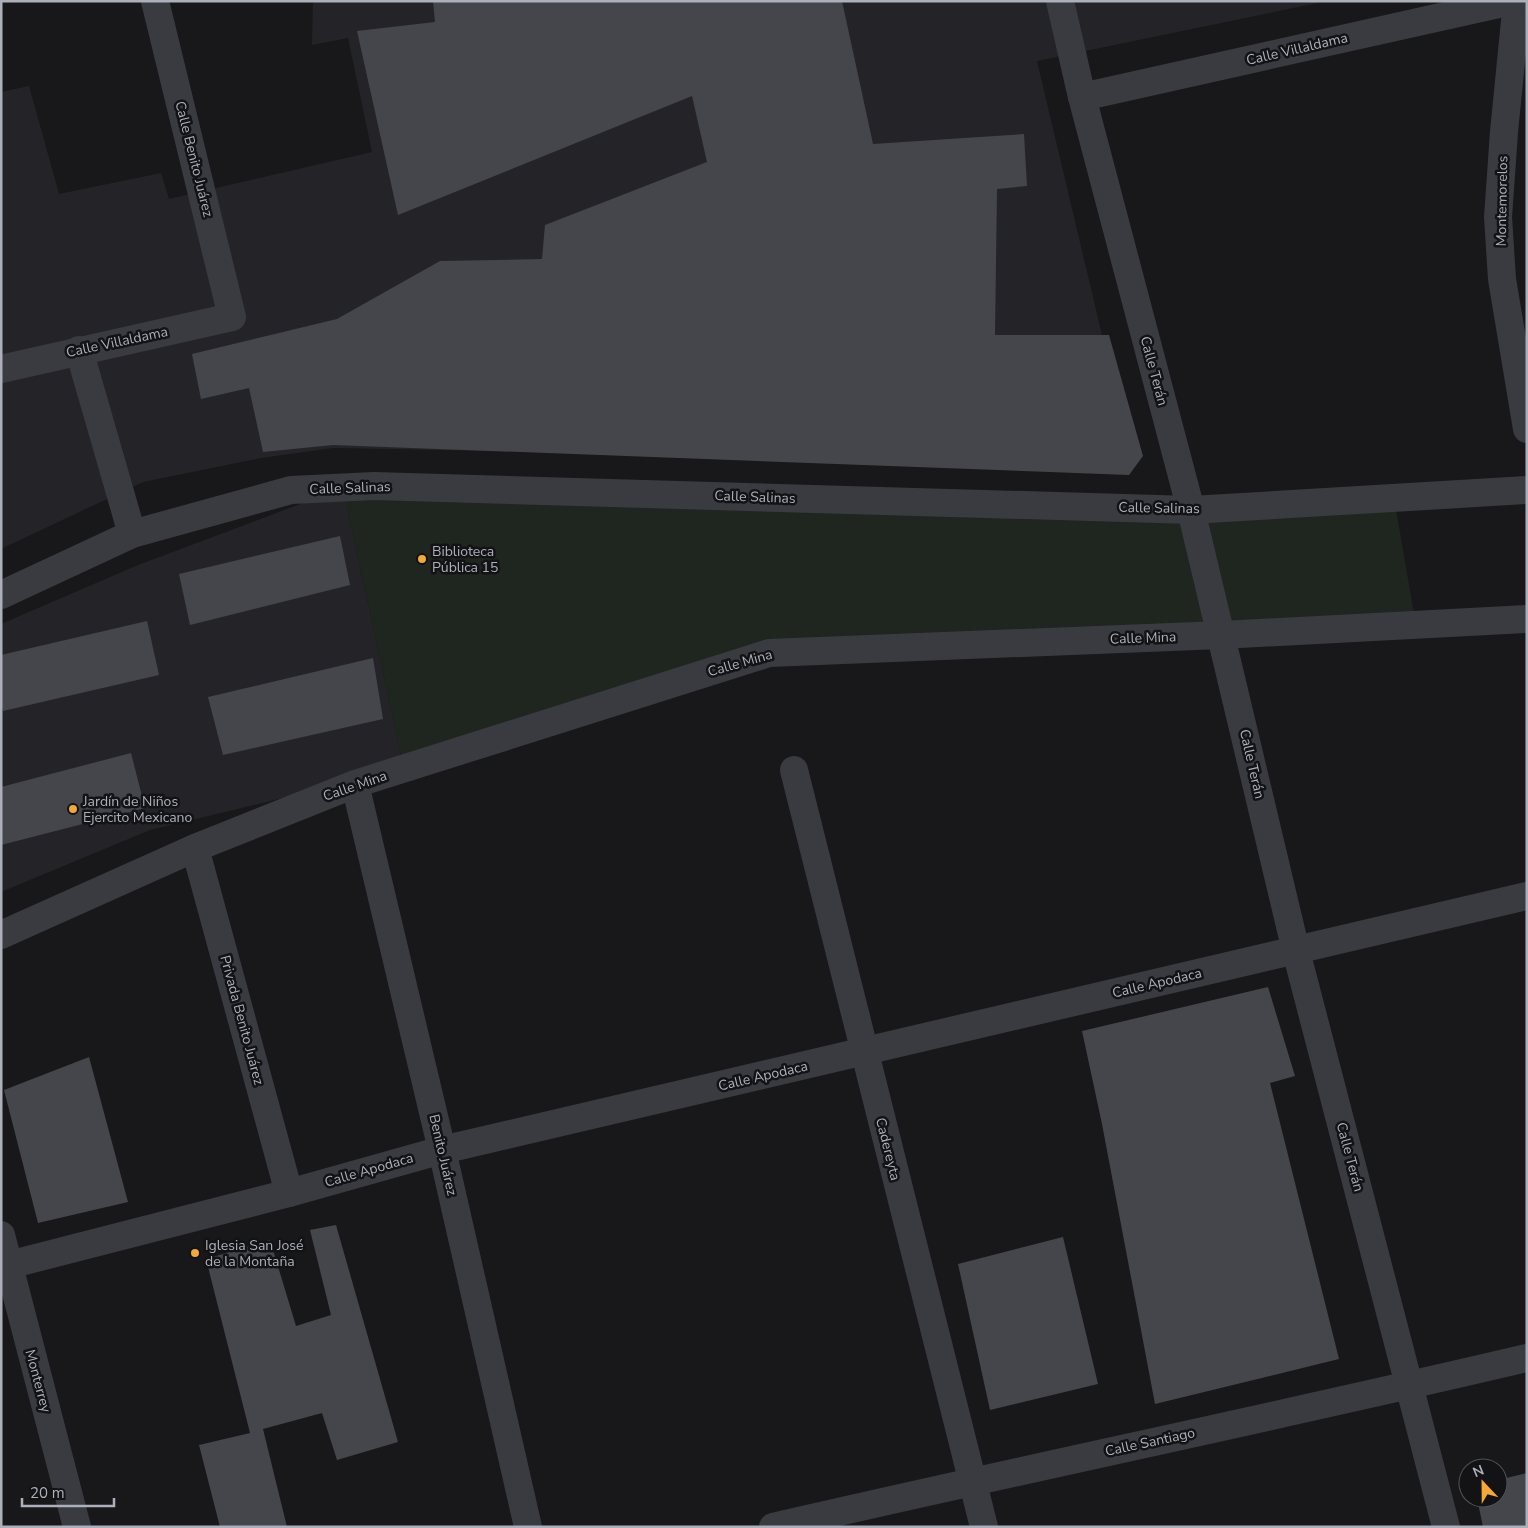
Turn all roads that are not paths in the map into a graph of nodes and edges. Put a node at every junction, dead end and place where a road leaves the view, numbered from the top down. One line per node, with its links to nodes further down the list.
1 (156, 1): 6 (street, Calle Benito Juárez)
2 (1060, 1): 5 (street, Calle Terán)
3 (1512, 1): 5 (street, Calle Villaldama)
4 (1517, 1): 9 (street, Montemorelos)
5 (1082, 97): 11 (street, Calle Terán)
6 (232, 318): 7 (street, Calle Villaldama)
7 (79, 350): 8 (street, Calle Villaldama); 12 (street)
8 (1, 369)
9 (1527, 429)
10 (1527, 490): 11 (street, Calle Salinas)
11 (1190, 510): 12 (street, Calle Salinas); 15 (street, Calle Terán)
12 (132, 534): 13 (street, Calle Salinas)
13 (1, 595)
14 (1527, 618): 15 (street, Calle Mina)
15 (1221, 635): 17 (street, Calle Mina); 21 (street, Calle Terán)
16 (794, 770): 22 (street, Cadereyta)
17 (356, 784): 18 (street, Calle Mina); 23 (street, Benito Juárez)
18 (195, 848): 20 (street, Calle Mina); 24 (street, Privada Benito Juárez)
19 (1527, 896): 21 (street, Calle Apodaca)
20 (1, 935)
21 (1296, 951): 22 (street, Calle Apodaca); 28 (street, Calle Terán)
22 (864, 1052): 23 (street, Calle Apodaca); 29 (street, Cadereyta)
23 (442, 1150): 24 (street, Calle Apodaca); 31 (street, Benito Juárez)
24 (289, 1193): 26 (street, Calle Apodaca)
25 (1, 1235): 26 (street, Monterrey)
26 (5, 1267): 30 (street, Monterrey)
27 (1527, 1358): 28 (street, Calle Santiago)
28 (1410, 1385): 29 (street, Calle Santiago); 34 (street, Calle Terán)
29 (972, 1481): 32 (street, Calle Santiago); 33 (street, Cadereyta)
30 (77, 1527)
31 (528, 1527)
32 (773, 1527)
33 (984, 1527)
34 (1446, 1527)

